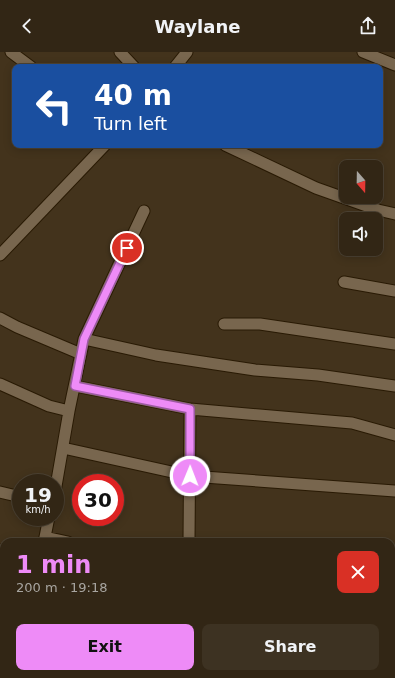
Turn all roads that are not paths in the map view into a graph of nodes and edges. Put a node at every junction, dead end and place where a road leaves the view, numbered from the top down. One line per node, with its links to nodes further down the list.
1 (11, 52): 5 (street)
2 (120, 52): 6 (street)
3 (187, 52): 7 (street)
4 (362, 52): 8 (street)
5 (27, 64)
6 (131, 64)
7 (177, 64)
8 (395, 65)
9 (103, 148): 13 (street)
10 (231, 148): 12 (street)
11 (144, 211): 18 (street)
12 (395, 214)
13 (0, 255)
14 (344, 282): 15 (street)
15 (395, 291)
16 (0, 318): 20 (street)
17 (224, 324): 19 (street)
18 (84, 339): 20 (street); 23 (street)
19 (395, 344)
20 (81, 354): 22 (street)
21 (0, 384): 25 (street)
22 (75, 386): 24 (street); 25 (street)
23 (395, 386)
24 (190, 409): 26 (street); 29 (street)
25 (69, 411): 27 (street)
26 (395, 435)
27 (63, 448): 28 (street); 29 (street)
28 (58, 474)
29 (190, 476): 30 (street); 35 (street)
30 (395, 491)
31 (0, 492): 32 (street)
32 (12, 495)
33 (47, 526): 34 (street)
34 (45, 538)
35 (189, 538)

